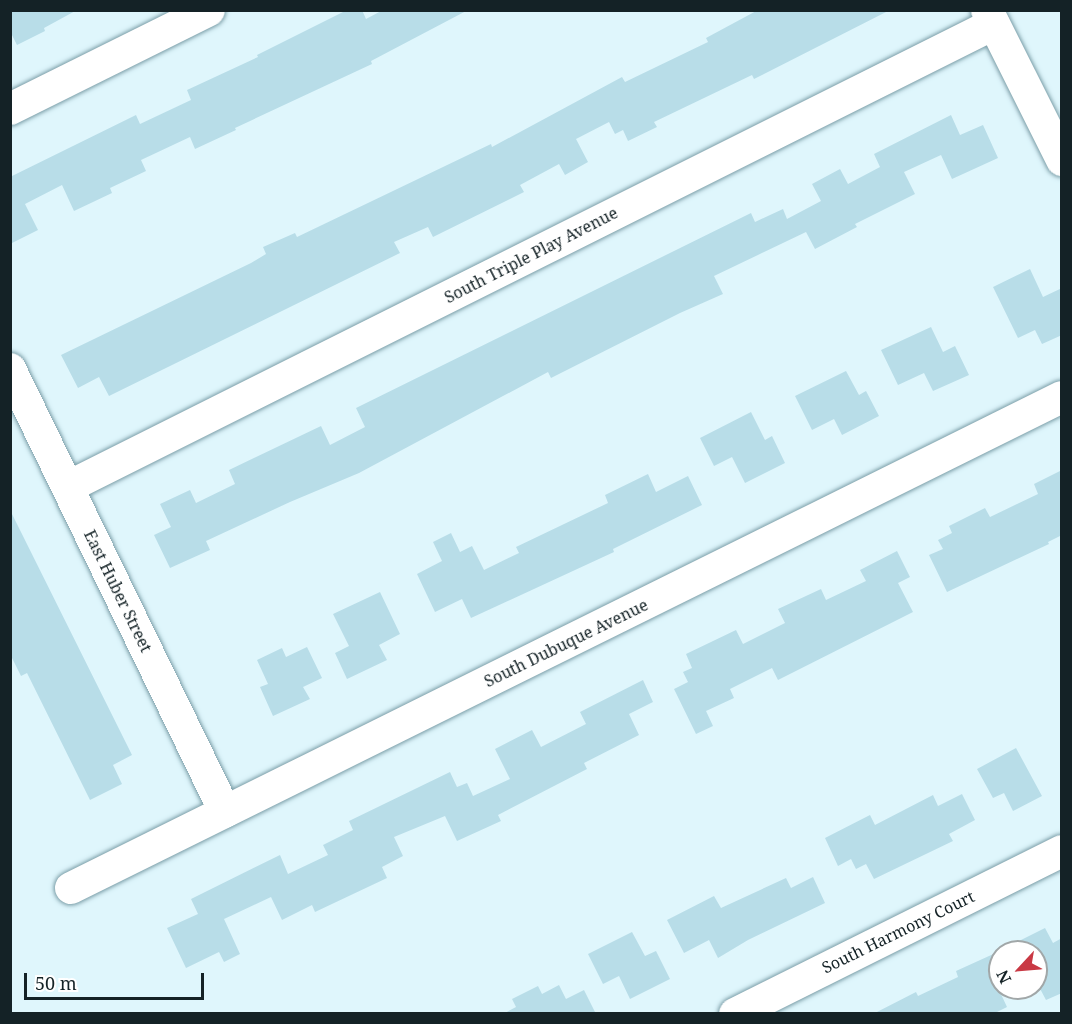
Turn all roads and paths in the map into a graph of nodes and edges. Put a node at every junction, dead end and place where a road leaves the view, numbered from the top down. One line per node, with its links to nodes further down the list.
1 (209, 10): 3 (street)
2 (991, 17): 4 (street); 7 (street, South Triple Play Avenue)
3 (10, 109)
4 (1062, 160)
5 (10, 369): 7 (street, East Huber Street)
6 (1062, 397): 8 (street, South Dubuque Avenue)
7 (68, 487): 8 (street, East Huber Street)
8 (225, 812): 10 (street, South Dubuque Avenue)
9 (1062, 851): 11 (street, South Harmony Court)
10 (71, 888)
11 (735, 1014)

